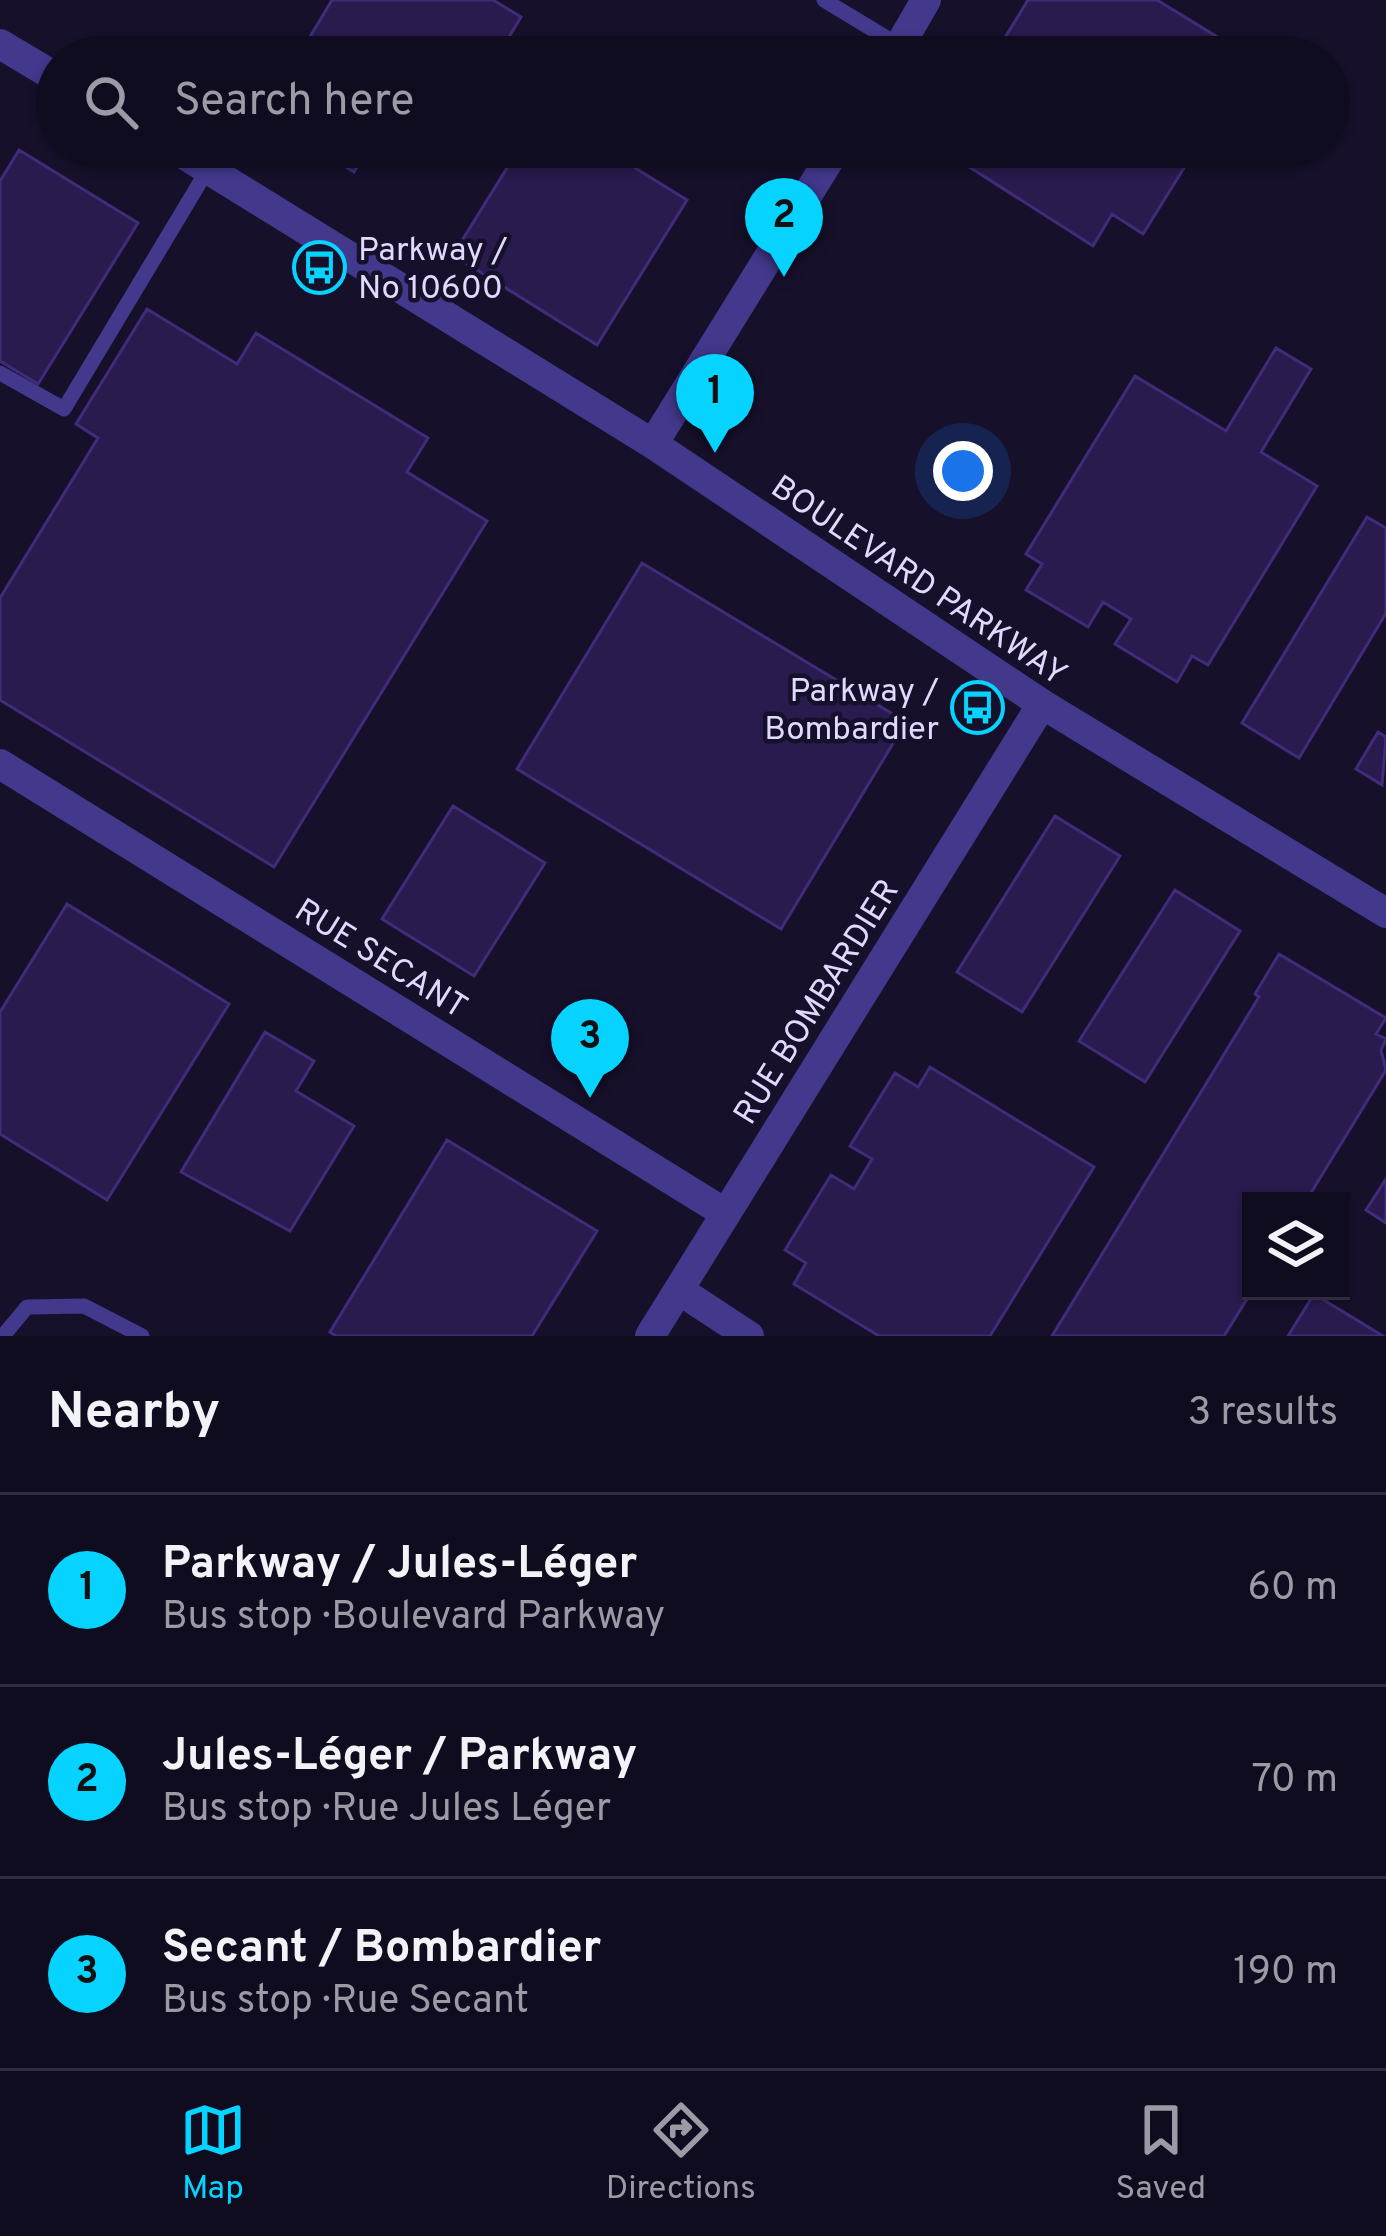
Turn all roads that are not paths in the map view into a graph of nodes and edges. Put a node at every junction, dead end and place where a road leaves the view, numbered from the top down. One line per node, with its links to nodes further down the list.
1 (824, 0): 3 (lane)
2 (926, 0): 4 (street)
3 (875, 36)
4 (905, 36)
5 (0, 44): 6 (street)
6 (36, 65)
7 (824, 168): 10 (street)
8 (208, 169): 9 (lane); 10 (street, BOULEVARD PARKWAY)
9 (0, 373)
10 (653, 444): 11 (street, BOULEVARD PARKWAY)
11 (1042, 704): 13 (street, BOULEVARD PARKWAY); 14 (street, RUE BOMBARDIER)
12 (0, 764): 14 (street, RUE SECANT)
13 (1386, 914)
14 (725, 1213): 15 (street, RUE BOMBARDIER)
15 (679, 1290): 18 (street, RUE BOMBARDIER); 19 (street)
16 (3, 1336): 17 (lane)
17 (142, 1336)
18 (650, 1336)
19 (749, 1336)

